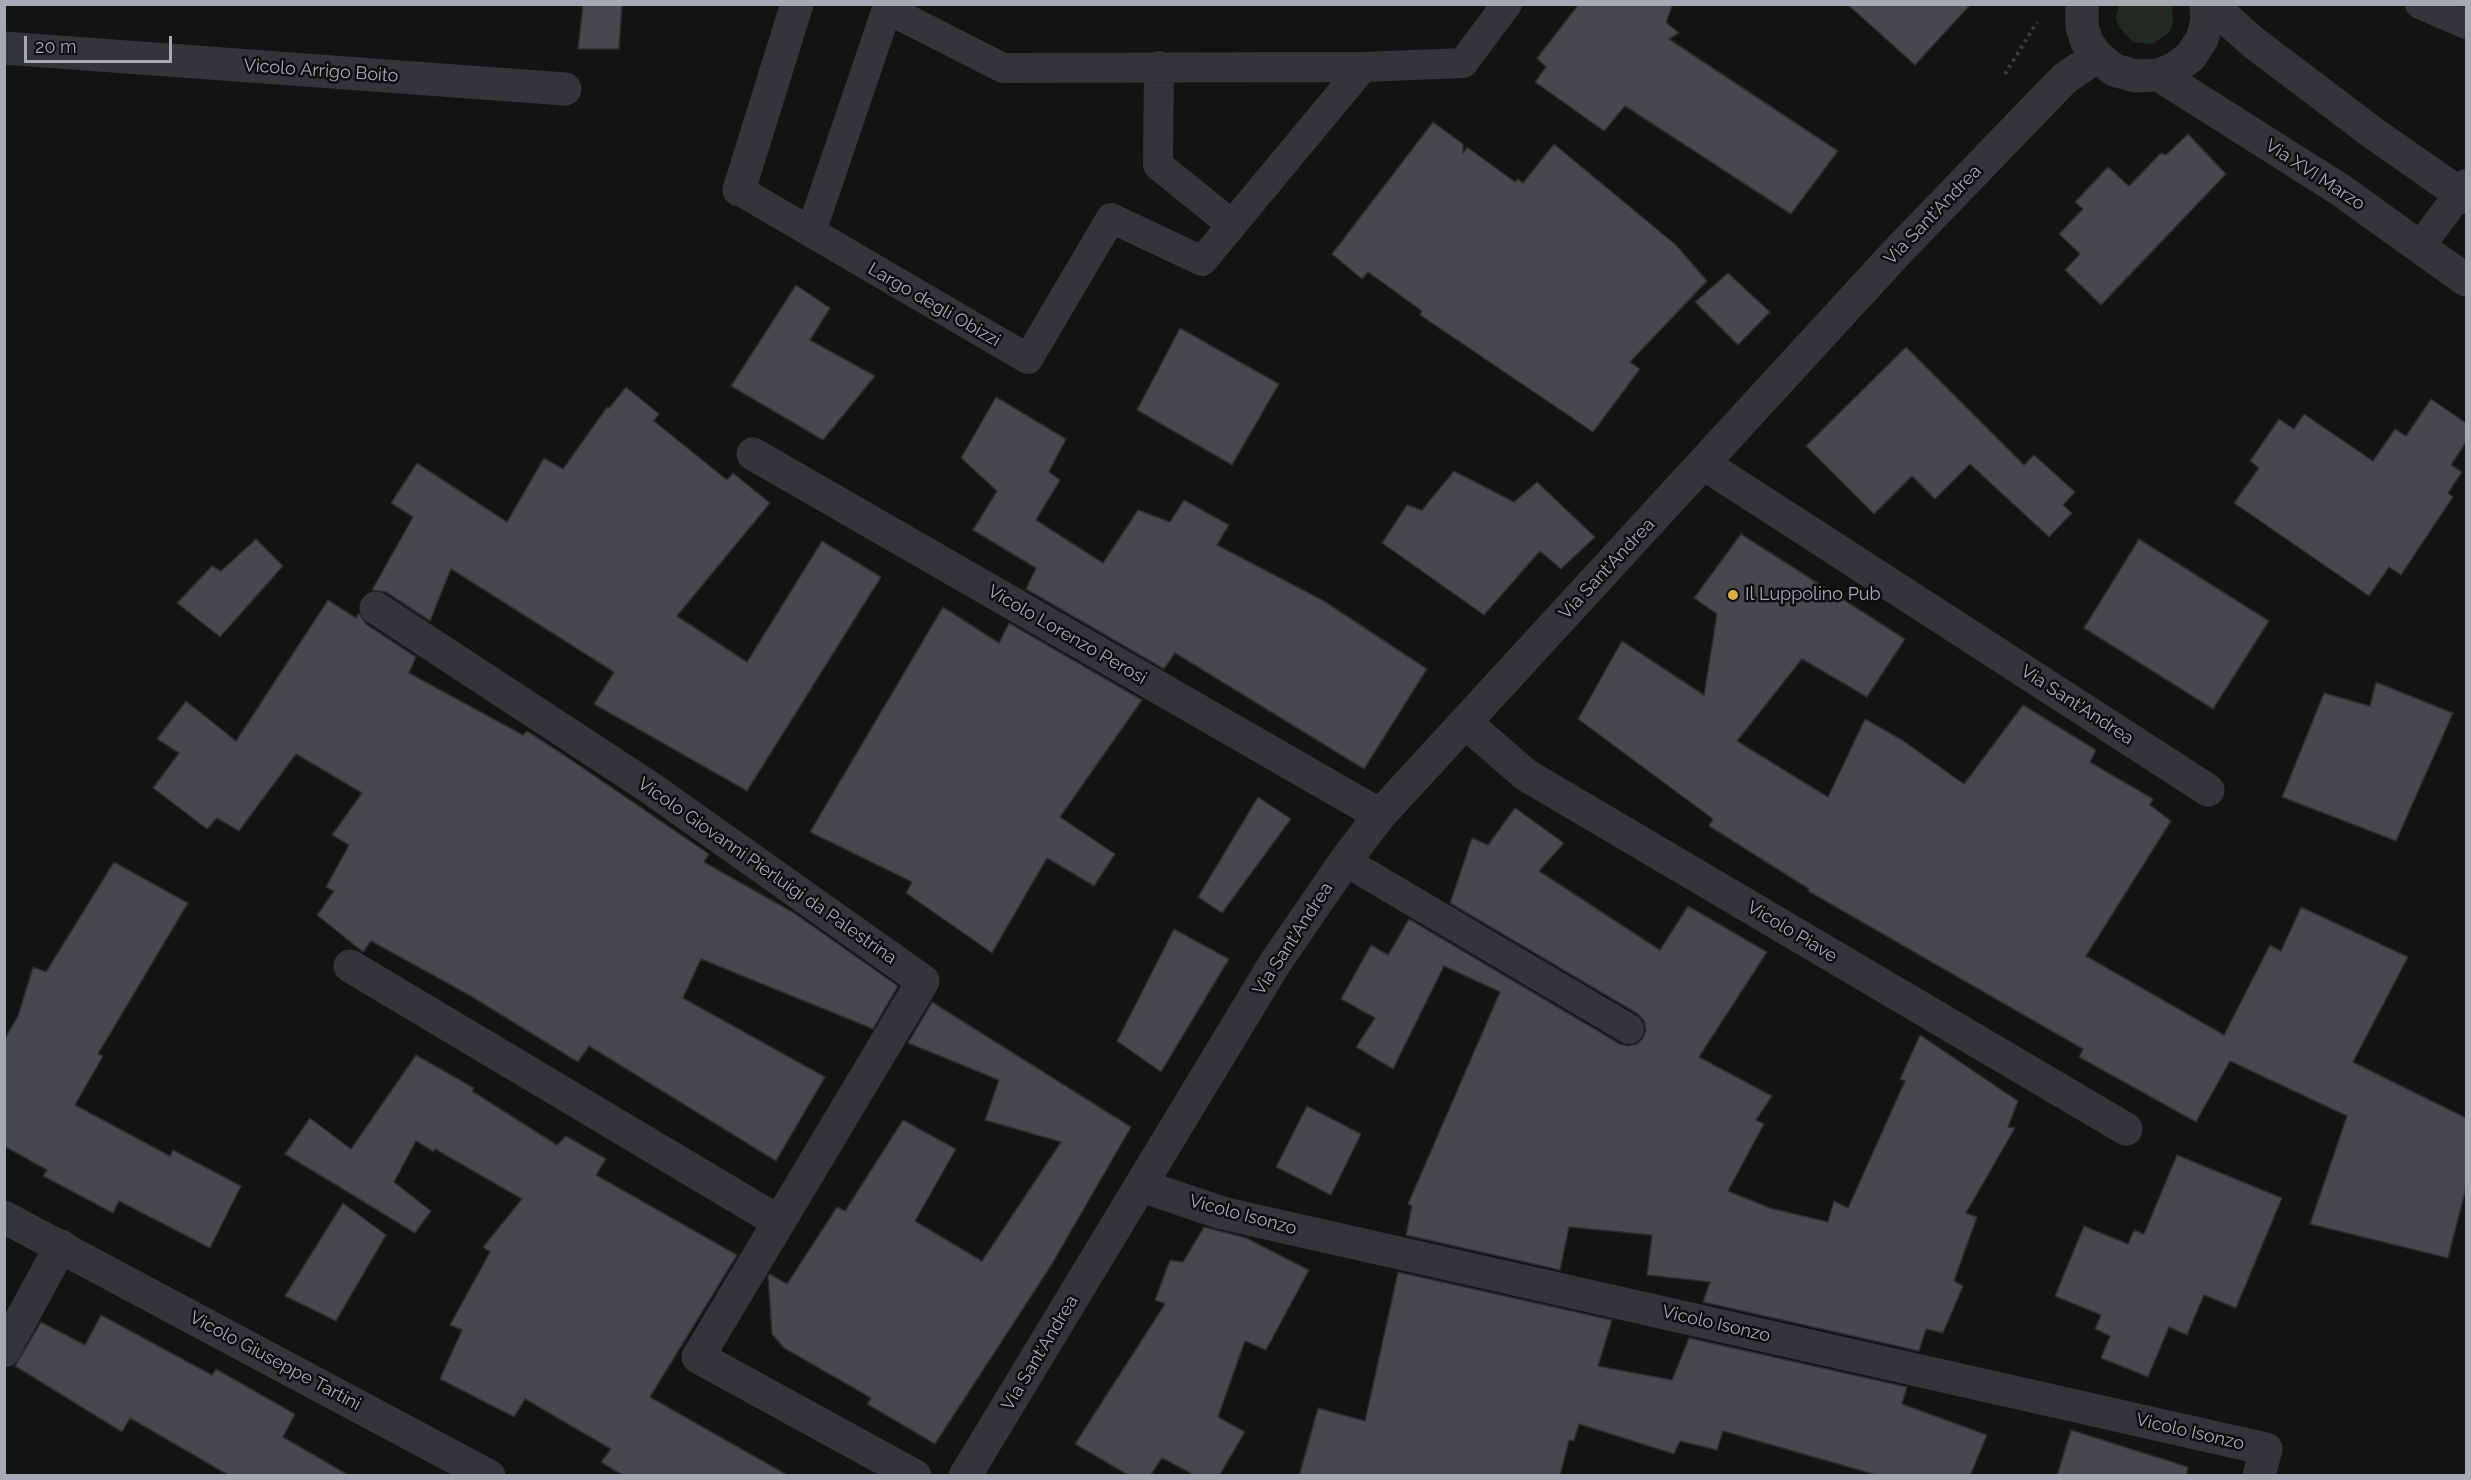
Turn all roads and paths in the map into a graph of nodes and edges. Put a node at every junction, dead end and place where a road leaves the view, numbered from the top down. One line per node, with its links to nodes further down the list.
1 (797, 4): 13 (street, Largo degli Obizzi)
2 (1507, 4): 10 (lane)
3 (2082, 4): 8 (street)
4 (2208, 4): 11 (street); 14 (street)
5 (2420, 4): 6 (lane)
6 (2466, 24)
7 (4, 48): 12 (street, Vicolo Arrigo Boito)
8 (2097, 56): 11 (street); 20 (street, Via Sant'Andrea)
9 (1159, 66): 10 (lane); 15 (lane); 16 (lane)
10 (1364, 67): 15 (lane)
11 (2159, 75): 17 (street, Via XVI Marzo)
12 (565, 89)
13 (739, 190): 16 (lane, Largo degli Obizzi)
14 (2464, 192): 17 (lane)
15 (1231, 224): 16 (lane, Largo degli Obizzi)
16 (811, 232)
17 (2420, 247): 18 (street, Via XVI Marzo)
18 (2466, 280)
19 (753, 454): 24 (street, Vicolo Lorenzo Perosi)
20 (1704, 464): 22 (street, Via Sant'Andrea); 23 (street, Via Sant'Andrea)
21 (376, 608): 31 (street, Vicolo Giovanni Pierluigi da Palestrina)
22 (1466, 723): 24 (street, Via Sant'Andrea); 28 (street, Vicolo Piave)
23 (2208, 790)
24 (1380, 815): 25 (street, Via Sant'Andrea)
25 (1345, 861): 27 (lane); 29 (street, Via Sant'Andrea)
26 (350, 966): 31 (street)
27 (1629, 1029)
28 (2126, 1129)
29 (1142, 1186): 34 (street, Via Sant'Andrea); 37 (street, Vicolo Isonzo)
30 (4, 1217): 32 (street, Vicolo Giuseppe Tartini)
31 (779, 1222): 36 (street, Vicolo Giovanni Pierluigi da Palestrina)
32 (61, 1246): 33 (street); 35 (street, Vicolo Giuseppe Tartini)
33 (4, 1352)
34 (968, 1475)
35 (489, 1476)
36 (915, 1476)
37 (2259, 1476)

